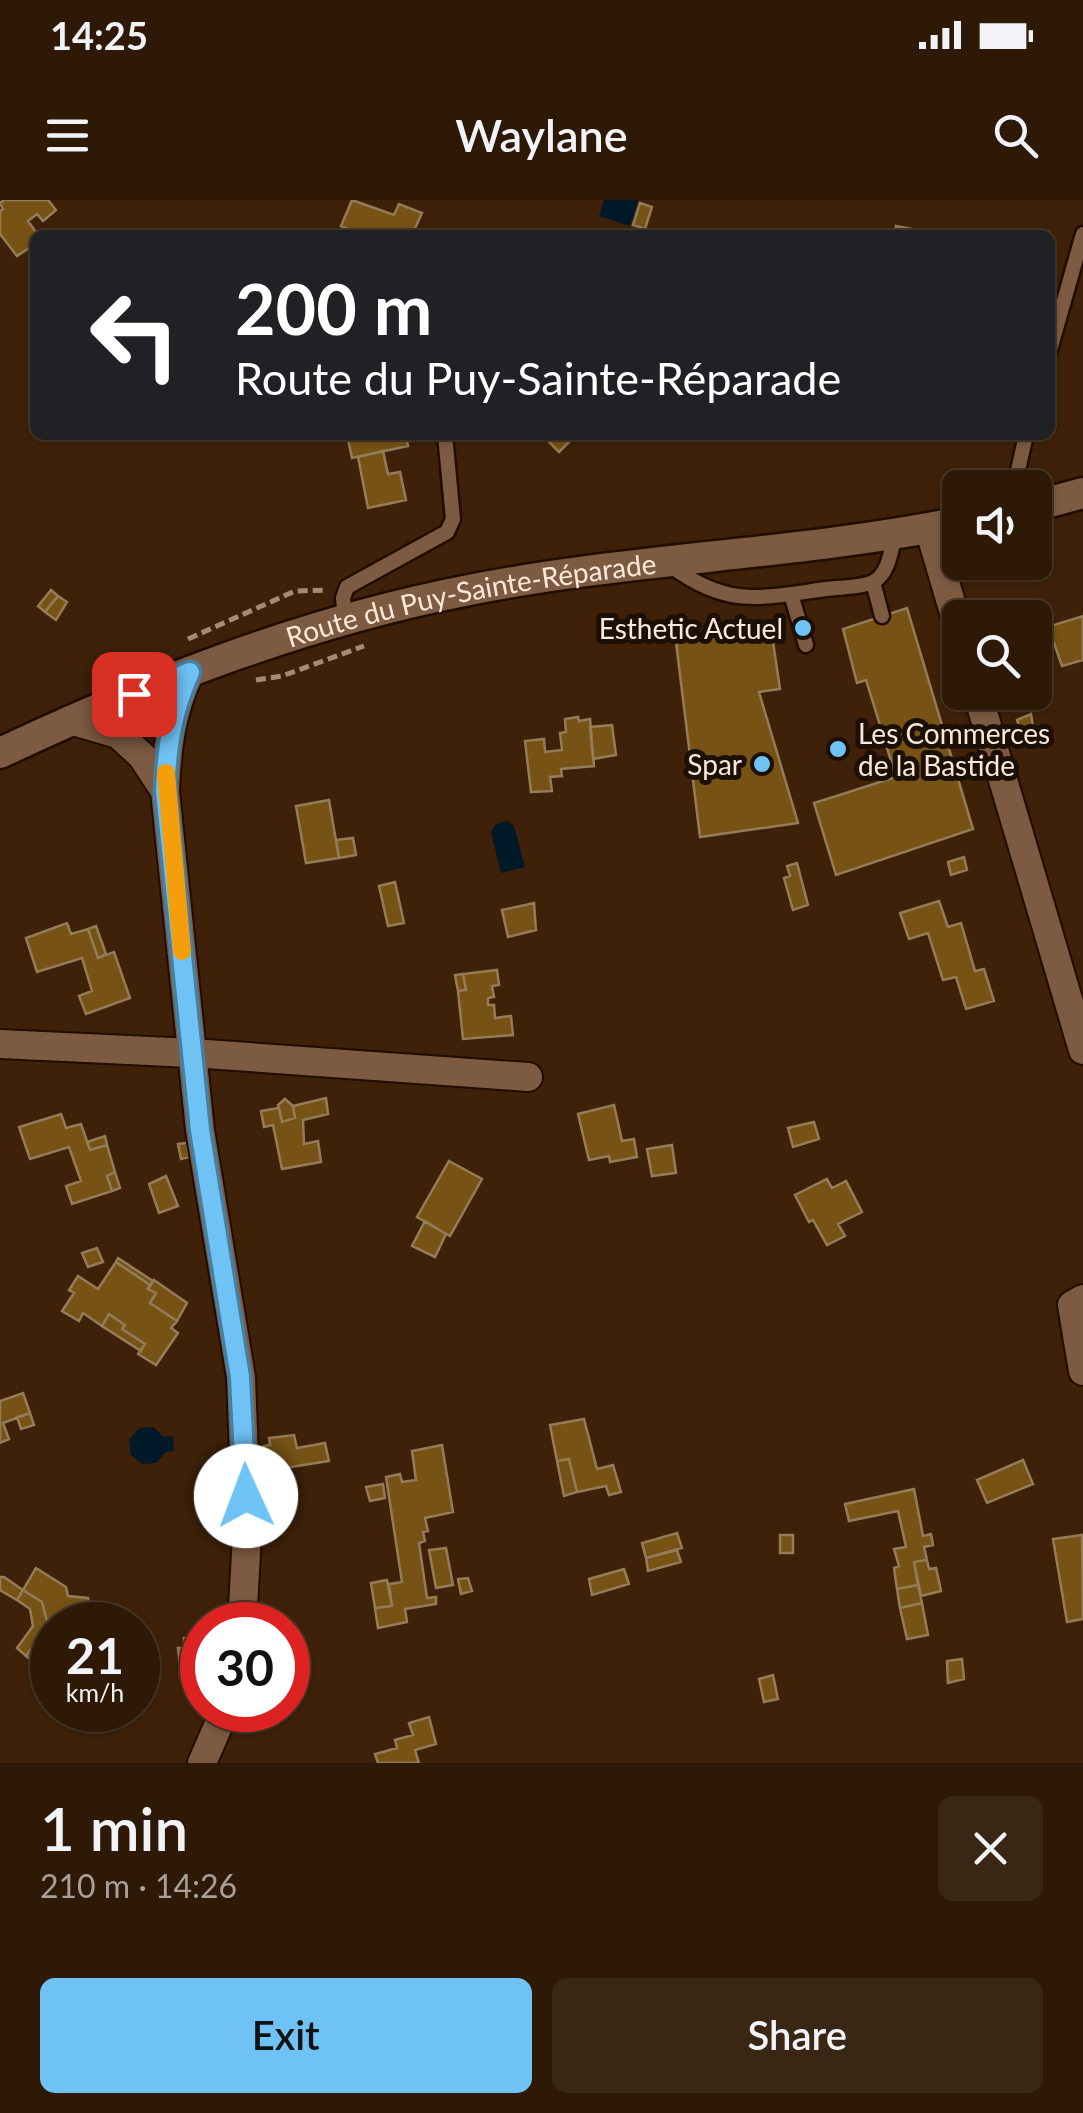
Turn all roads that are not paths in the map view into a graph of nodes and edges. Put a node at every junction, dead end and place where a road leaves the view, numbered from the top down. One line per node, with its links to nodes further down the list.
1 (1083, 234): 2 (lane)
2 (1055, 332)
3 (446, 440): 16 (lane)
4 (1025, 440): 5 (lane)
5 (1018, 470)
6 (1083, 492): 7 (street)
7 (1052, 501)
8 (942, 525): 9 (street, Route du Puy-Sainte-Réparade)
9 (929, 528): 10 (street, Route du Puy-Sainte-Réparade); 14 (street)
10 (895, 534): 11 (street, Route du Puy-Sainte-Réparade); 12 (lane)
11 (666, 562): 13 (lane); 16 (street, Route du Puy-Sainte-Réparade)
12 (873, 582): 13 (lane); 15 (lane)
13 (791, 594): 17 (lane)
14 (950, 600)
15 (882, 616)
16 (345, 619): 18 (street, Route du Puy-Sainte-Réparade)
17 (806, 644)
18 (190, 672): 20 (street, Route du Puy-Sainte-Réparade); 22 (street)
19 (983, 710): 24 (street)
20 (70, 720): 21 (street, Route du Puy-Sainte-Réparade); 22 (street)
21 (0, 753)
22 (165, 791): 25 (street)
23 (0, 1044): 25 (street)
24 (1083, 1050)
25 (192, 1054): 26 (street); 29 (street)
26 (528, 1077)
27 (1083, 1299): 28 (street)
28 (1083, 1370)
29 (243, 1602)
30 (216, 1732): 31 (street)
31 (202, 1763)

